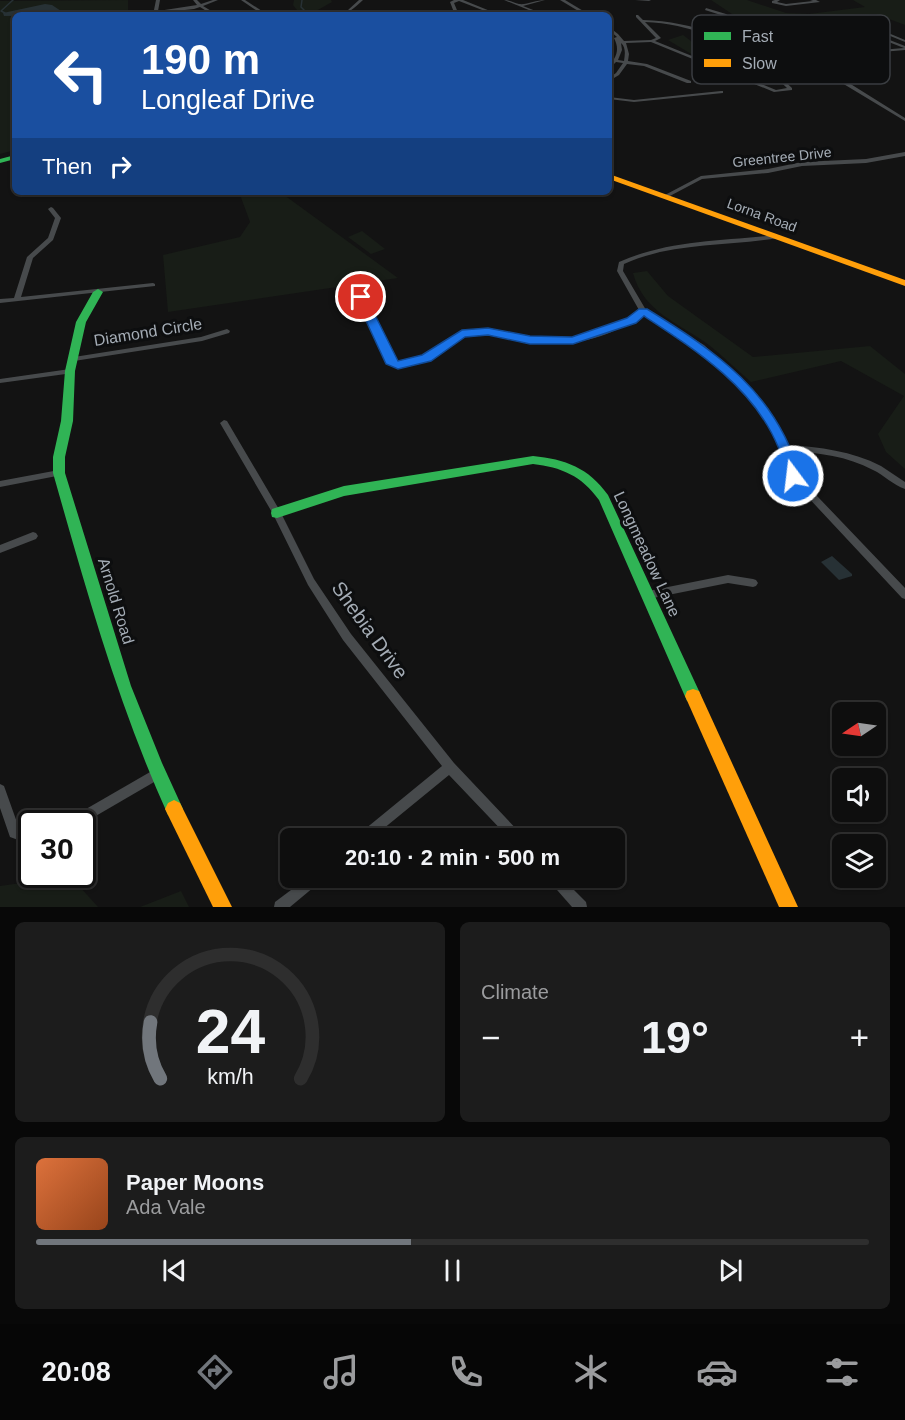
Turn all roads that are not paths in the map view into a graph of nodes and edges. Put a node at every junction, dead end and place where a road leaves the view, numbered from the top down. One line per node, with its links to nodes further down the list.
1 (195, 0): 15 (street)
2 (216, 0): 15 (street)
3 (243, 0): 22 (street)
4 (361, 0): 23 (street)
5 (459, 0): 24 (street); 25 (street)
6 (506, 0): 16 (street)
7 (543, 0): 16 (street)
8 (562, 0): 27 (street)
9 (637, 0): 10 (street)
10 (649, 0)
11 (778, 0): 14 (street)
12 (796, 0): 14 (street)
13 (812, 0): 14 (street)
14 (805, 3)
15 (199, 5): 17 (street); 19 (street)
16 (520, 5): 26 (street)
17 (208, 9): 20 (street); 21 (street)
18 (706, 9): 28 (street)
19 (165, 12)
20 (197, 12)
21 (212, 12)
22 (261, 12)
23 (346, 12)
24 (456, 12)
25 (490, 12)
26 (537, 12)
27 (583, 12)
28 (725, 15)
29 (637, 16): 30 (street)
30 (643, 21): 31 (street); 35 (street)
31 (692, 31)
32 (612, 32): 38 (street)
33 (612, 34): 37 (street)
34 (890, 35): 36 (street)
35 (652, 41): 38 (street); 42 (street)
36 (905, 41)
37 (619, 42): 38 (street); 43 (street)
38 (626, 42): 44 (street)
39 (890, 42): 40 (street)
40 (905, 48): 41 (street)
41 (890, 49)
42 (692, 57)
43 (612, 60): 44 (street)
44 (625, 62): 45 (street); 46 (street)
45 (612, 77)
46 (689, 81)
47 (759, 84): 48 (street)
48 (784, 84)
49 (847, 84): 52 (street)
50 (721, 92): 51 (street)
51 (612, 98)
52 (905, 120)
53 (905, 154): 55 (street, Greentree Drive)
54 (612, 177): 55 (street, Lorna Road)
55 (666, 196): 57 (street, Lorna Road)
56 (51, 209): 62 (street)
57 (776, 237): 58 (street, Lorna Road); 64 (street)
58 (905, 283)
59 (153, 285): 60 (street)
60 (98, 292): 62 (street); 66 (street, Arnold Road)
61 (361, 297): 64 (street)
62 (17, 298): 63 (street)
63 (0, 301)
64 (643, 311): 69 (street)
65 (227, 331): 66 (street, Diamond Circle)
66 (72, 365): 67 (street, Diamond Circle); 70 (street, Arnold Road)
67 (0, 381)
68 (224, 423): 73 (street, Shebia Drive)
69 (785, 448): 72 (street); 77 (street)
70 (59, 472): 71 (street); 80 (street, Arnold Road)
71 (0, 484)
72 (905, 486)
73 (277, 513): 78 (street, Longmeadow Lane); 79 (street, Shebia Drive)
74 (33, 536): 75 (street)
75 (0, 549)
76 (753, 583): 78 (street)
77 (904, 593)
78 (648, 595): 91 (street, Longmeadow Lane)
79 (450, 767): 83 (street); 84 (street, Shebia Drive)
80 (158, 774): 82 (street); 88 (street, Arnold Road)
81 (0, 790): 85 (street)
82 (95, 810)
83 (375, 828)
84 (508, 828)
85 (18, 834)
86 (303, 888): 89 (street)
87 (563, 888): 90 (street)
88 (224, 907)
89 (280, 907)
90 (581, 907)
91 (789, 907)

